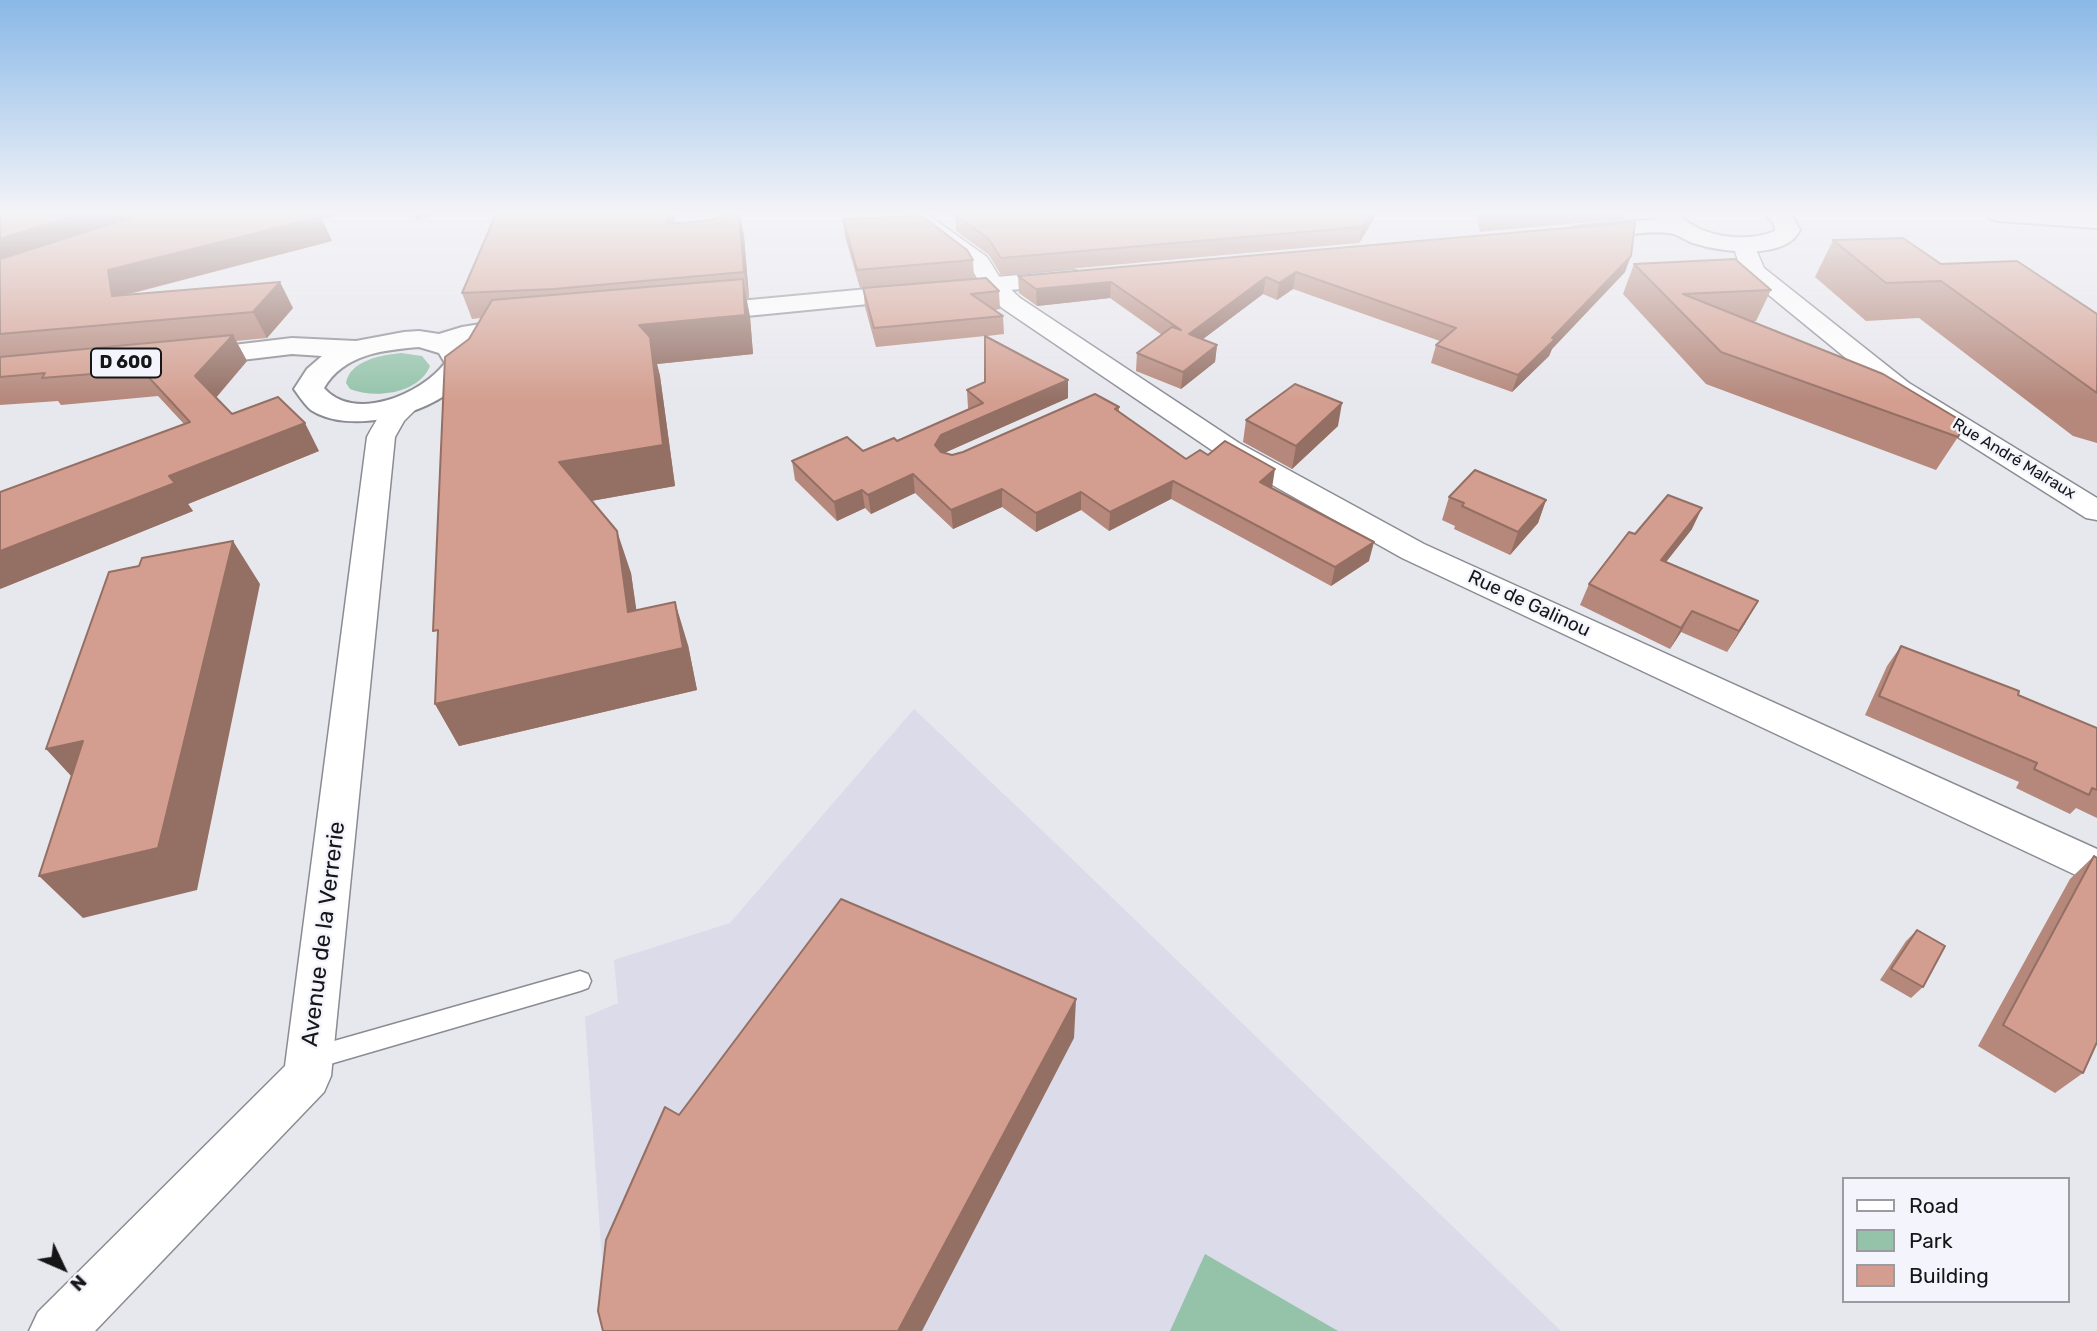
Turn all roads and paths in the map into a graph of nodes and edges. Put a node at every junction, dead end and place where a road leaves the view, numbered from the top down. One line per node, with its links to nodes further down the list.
1 (987, 276): 4 (street, Rue de Galinou)
2 (1101, 276): 4 (main road)
3 (1760, 276): 15 (street, Rue André Malraux)
4 (992, 285): 5 (main road); 18 (street, Rue de Galinou)
5 (672, 315)
6 (550, 326): 9 (main road)
7 (356, 349): 8 (main road, D 600); 9 (main road); 11 (main road)
8 (251, 352): 10 (main road, D 600); 11 (main road, D 600)
9 (451, 353): 12 (main road)
10 (159, 360)
11 (315, 374): 13 (main road)
12 (407, 404): 13 (main road); 14 (street, Avenue de la Verrerie)
13 (354, 412): 14 (street)
14 (381, 437): 20 (street, Avenue de la Verrerie)
15 (2064, 488): 16 (street); 17 (street, Rue André Malraux)
16 (2097, 498)
17 (2097, 511)
18 (2097, 868)
19 (580, 981): 20 (lane)
20 (309, 1059): 21 (street, Avenue de la Verrerie)
21 (57, 1331)

